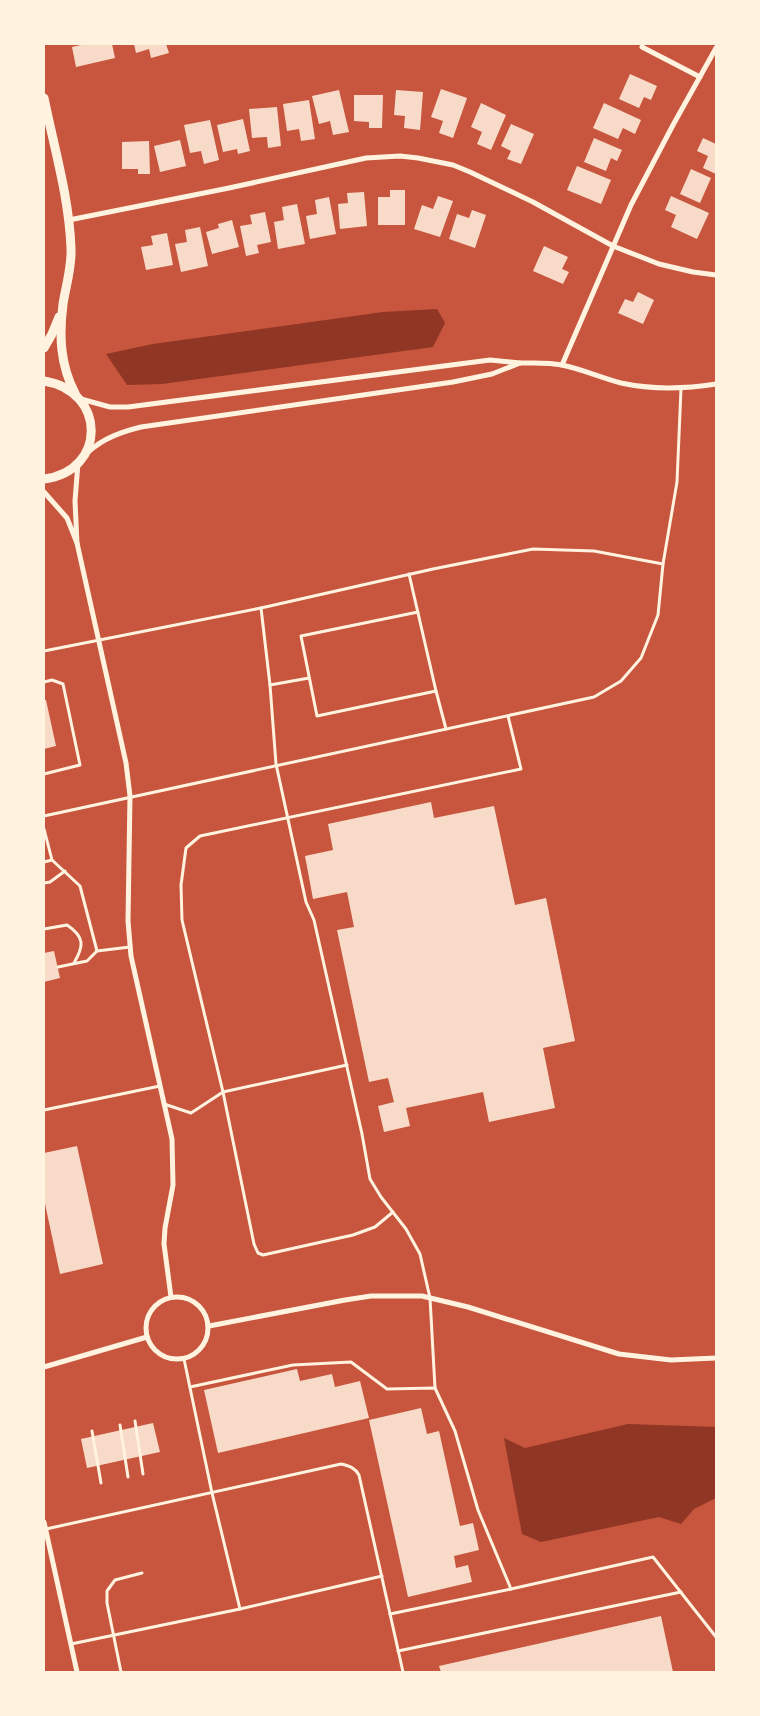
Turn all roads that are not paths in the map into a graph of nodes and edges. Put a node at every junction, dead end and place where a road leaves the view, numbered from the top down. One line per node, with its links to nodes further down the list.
1 (642, 47): 3 (street)
2 (716, 48): 3 (street)
3 (700, 77): 6 (street)
4 (44, 98): 5 (street)
5 (69, 220): 6 (street); 8 (street)
6 (612, 246): 7 (street); 11 (street)
7 (716, 275)
8 (63, 305): 9 (street); 15 (street)
9 (44, 348)
10 (520, 363): 11 (street); 15 (street); 16 (street)
11 (562, 365): 14 (street)
12 (44, 381): 15 (street)
13 (716, 384): 14 (street)
14 (680, 389): 20 (lane)
15 (78, 396): 16 (street)
16 (81, 460): 17 (street); 19 (street)
17 (44, 479)
18 (44, 492): 19 (street)
19 (77, 543): 24 (street)
20 (663, 564): 21 (lane); 30 (lane)
21 (410, 574): 22 (lane); 23 (lane)
22 (261, 608): 24 (lane); 28 (lane)
23 (418, 612): 26 (lane); 29 (lane)
24 (99, 640): 25 (lane); 34 (street)
25 (44, 651)
26 (309, 678): 28 (lane); 29 (lane)
27 (44, 682): 33 (lane)
28 (270, 685): 32 (lane)
29 (436, 691): 31 (lane)
30 (508, 716): 31 (lane); 36 (lane)
31 (446, 729): 32 (lane)
32 (276, 764): 34 (lane); 36 (lane)
33 (44, 774)
34 (130, 796): 35 (lane); 43 (street)
35 (44, 816)
36 (288, 817): 47 (lane); 49 (lane)
37 (44, 829): 38 (lane)
38 (52, 860): 39 (lane); 40 (lane)
39 (44, 862)
40 (65, 871): 41 (lane); 44 (lane)
41 (44, 883)
42 (44, 929): 45 (lane)
43 (130, 947): 44 (lane); 48 (street)
44 (97, 951): 45 (lane)
45 (73, 964): 46 (lane)
46 (58, 967)
47 (347, 1065): 49 (lane); 52 (lane)
48 (160, 1086): 50 (street); 51 (lane)
49 (223, 1092): 50 (lane); 52 (lane)
50 (164, 1104): 53 (street)
51 (44, 1110)
52 (393, 1212): 54 (lane)
53 (171, 1297): 55 (street); 56 (street)
54 (430, 1298): 55 (street); 57 (street); 61 (lane)
55 (209, 1326): 58 (street)
56 (147, 1337): 58 (street); 59 (street)
57 (716, 1358)
58 (184, 1359): 60 (lane)
59 (44, 1366)
60 (190, 1386): 61 (lane); 68 (lane)
61 (435, 1388): 73 (lane)
62 (134, 1421): 65 (lane)
63 (120, 1424): 66 (lane)
64 (92, 1431): 67 (lane)
65 (143, 1474)
66 (128, 1477)
67 (101, 1483)
68 (212, 1493): 70 (lane); 72 (lane); 75 (lane)
69 (44, 1522): 70 (street)
70 (45, 1529): 79 (street)
71 (142, 1573): 77 (lane)
72 (382, 1576): 75 (lane); 76 (lane)
73 (511, 1589): 74 (lane); 76 (lane)
74 (681, 1592): 78 (lane); 80 (lane)
75 (240, 1608): 77 (lane)
76 (390, 1614): 80 (lane)
77 (112, 1636): 79 (lane); 82 (lane)
78 (716, 1636)
79 (71, 1644): 81 (street)
80 (398, 1651): 83 (lane)
81 (77, 1672)
82 (121, 1672)
83 (403, 1672)

